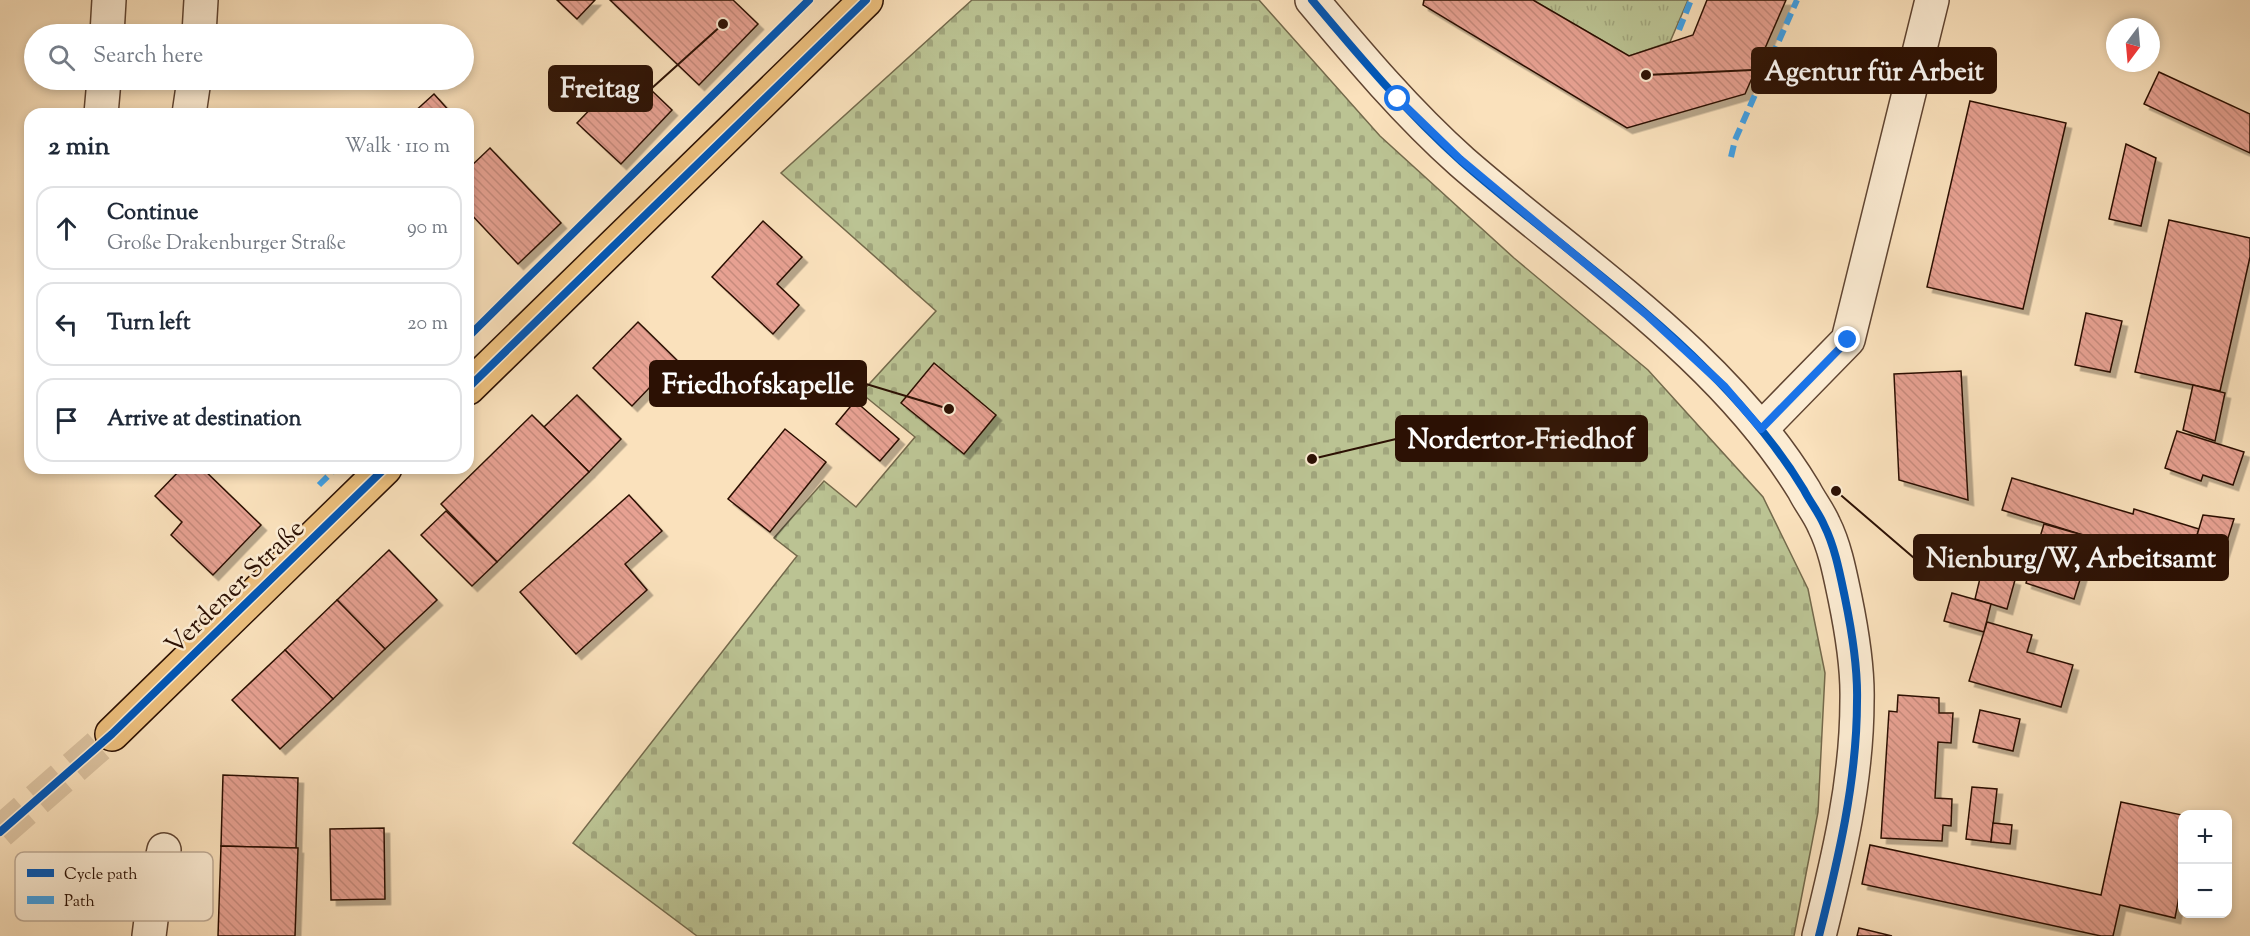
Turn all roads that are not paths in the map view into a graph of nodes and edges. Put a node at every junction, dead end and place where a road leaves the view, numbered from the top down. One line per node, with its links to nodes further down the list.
1 (109, 0): 6 (street)
2 (201, 0): 7 (street)
3 (866, 0): 12 (main road)
4 (1312, 0): 13 (street)
5 (1932, 0): 13 (street)
6 (108, 24)
7 (200, 24)
8 (103, 90): 10 (street)
9 (193, 90): 11 (street)
10 (102, 108)
11 (190, 108)
12 (474, 382)
13 (1761, 429): 18 (street)
14 (379, 474): 15 (main road, Verdener Straße)
15 (112, 735)
16 (151, 921): 17 (street)
17 (149, 936)
18 (1819, 936)

